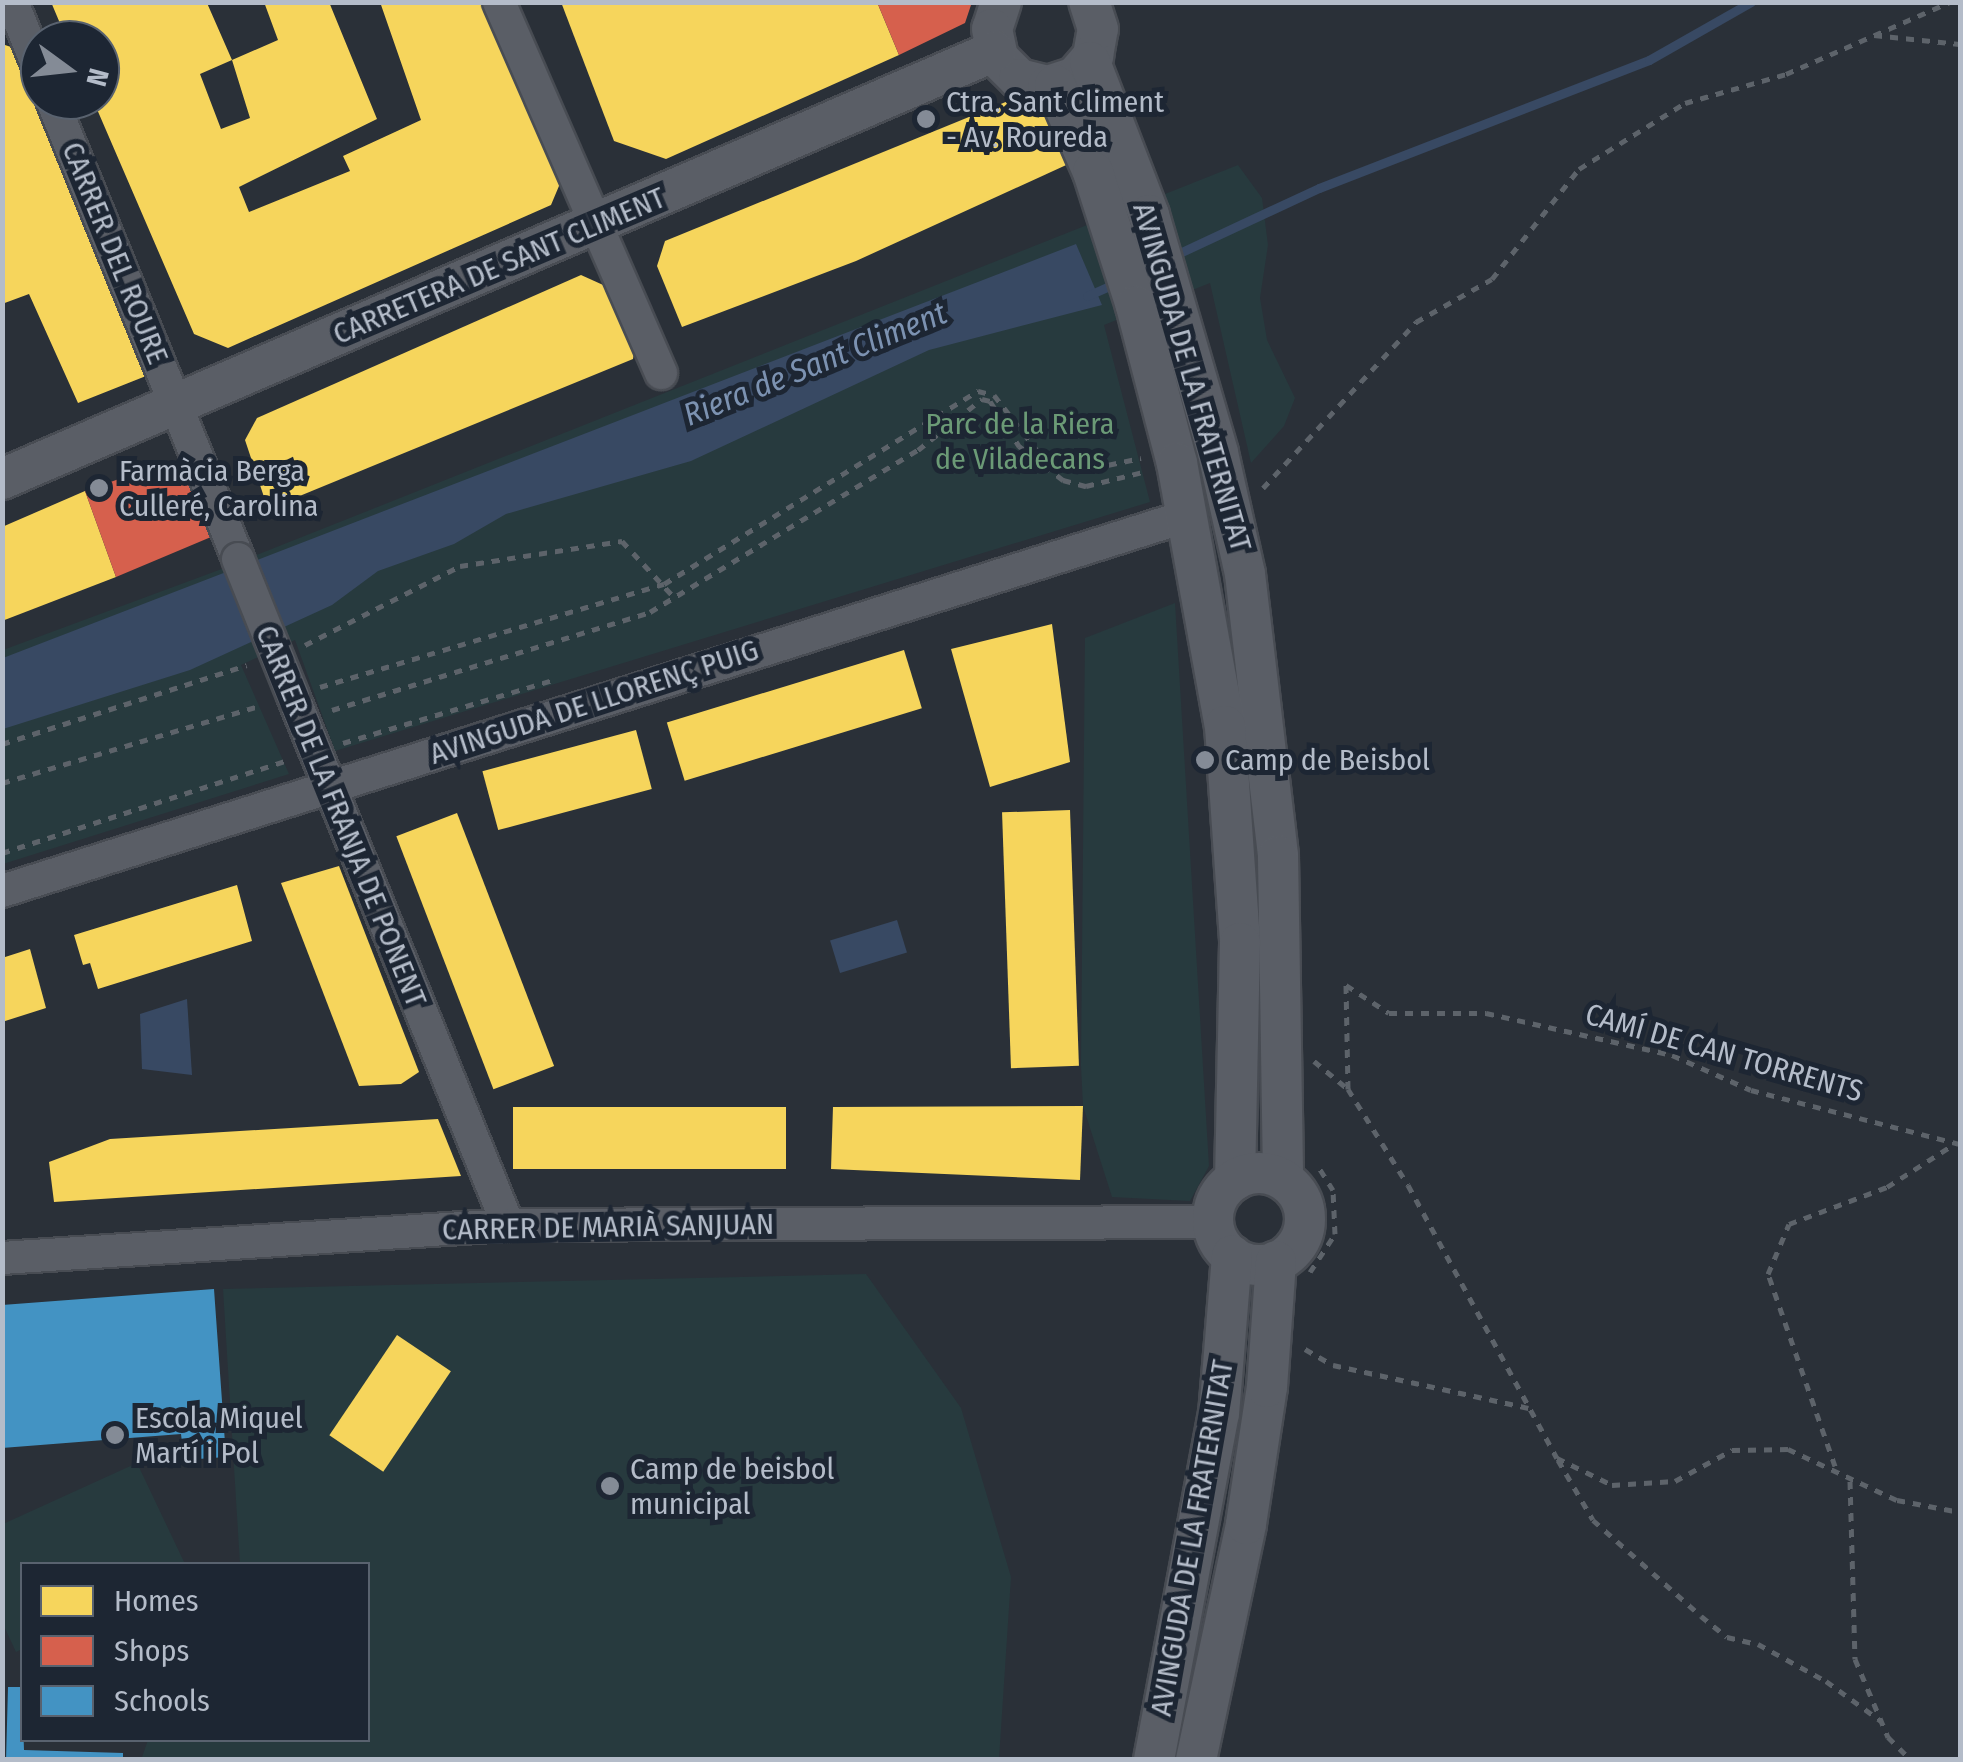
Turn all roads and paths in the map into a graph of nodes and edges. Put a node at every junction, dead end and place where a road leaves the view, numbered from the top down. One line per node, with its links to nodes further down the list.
1 (499, 2): 12 (street)
2 (1001, 2): 7 (street)
3 (1950, 2): 5 (path)
4 (1097, 5): 8 (street)
5 (1872, 35): 6 (path); 20 (path)
6 (1960, 44)
7 (995, 51): 9 (street); 12 (street, CARRETERA DE SANT CLIMENT)
8 (1090, 62): 9 (street); 11 (street, AVINGUDA DE LA FRATERNITAT)
9 (1055, 85): 11 (street, AVINGUDA DE LA FRATERNITAT)
10 (60, 120): 15 (street, CARRER DEL ROURE)
11 (1130, 220): 13 (street, AVINGUDA DE LA FRATERNITAT)
12 (593, 227): 14 (street); 15 (street, CARRETERA DE SANT CLIMENT)
13 (1154, 300): 19 (street, AVINGUDA DE LA FRATERNITAT); 20 (street, AVINGUDA DE LA FRATERNITAT)
14 (661, 373)
15 (174, 406): 18 (street, CARRETERA DE SANT CLIMENT); 25 (street, CARRER DE LA FRANJA DE PONENT, bridge)
16 (1150, 456): 21 (path)
17 (1150, 470): 22 (path)
18 (2, 479)
19 (1187, 516): 29 (street, AVINGUDA DE LLORENÇ PUIG); 36 (street, AVINGUDA DE LA FRATERNITAT)
20 (1236, 521): 35 (street, AVINGUDA DE LA FRATERNITAT)
21 (664, 584): 22 (path); 23 (path); 25 (path)
22 (673, 596): 25 (path)
23 (302, 647)
24 (266, 659): 26 (path)
25 (298, 700): 27 (street, CARRER DE LA FRANJA DE PONENT); 28 (path)
26 (2, 744)
27 (315, 751): 29 (street, CARRER DE LA FRANJA DE PONENT); 30 (path)
28 (2, 784)
29 (328, 786): 31 (street, AVINGUDA DE LLORENÇ PUIG); 37 (street, CARRER DE LA FRANJA DE PONENT)
30 (2, 852)
31 (2, 891)
32 (1308, 1056): 33 (path)
33 (1348, 1089): 34 (path, CAMÍ DE CAN TORRENTS); 42 (path)
34 (1959, 1144): 44 (path)
35 (1300, 1169): 36 (street); 40 (street); 40 (path)
36 (1235, 1180): 38 (street)
37 (508, 1225): 38 (street, CARRER DE MARIÀ SANJUAN); 39 (street, CARRER DE MARIÀ SANJUAN)
38 (1223, 1239): 40 (street); 48 (street, AVINGUDA DE LA FRATERNITAT)
39 (2, 1258)
40 (1288, 1272): 49 (street, AVINGUDA DE LA FRATERNITAT)
41 (1298, 1339): 42 (path)
42 (1528, 1408): 43 (path)
43 (1557, 1458): 44 (path); 47 (path)
44 (1835, 1466): 45 (path)
45 (1850, 1481): 46 (path); 47 (path)
46 (1960, 1512)
47 (1881, 1721): 50 (path)
48 (1154, 1760)
49 (1196, 1760)
50 (1911, 1760)

